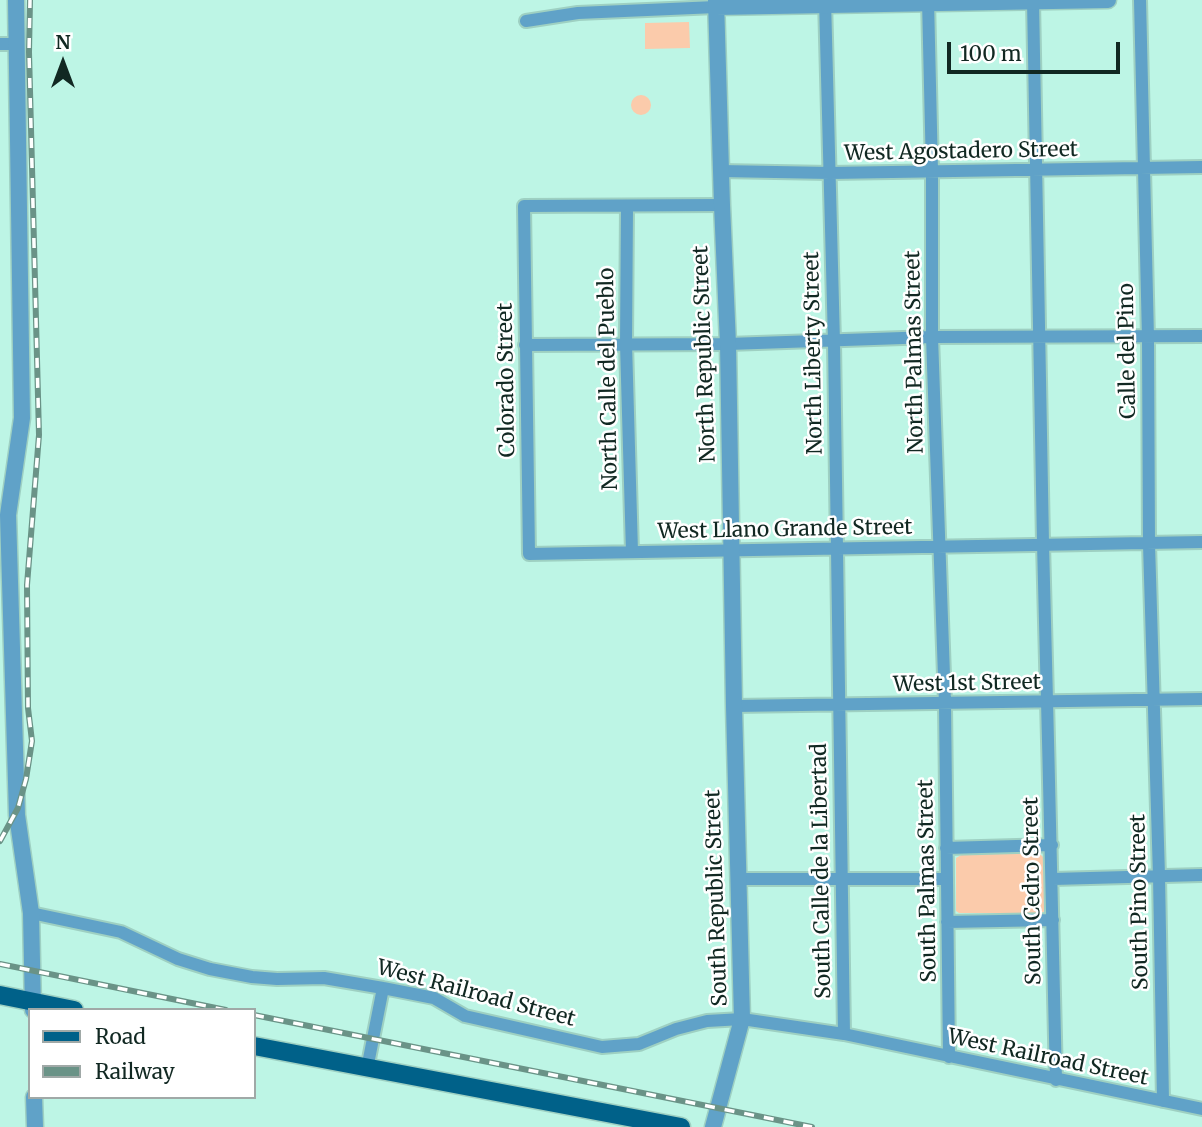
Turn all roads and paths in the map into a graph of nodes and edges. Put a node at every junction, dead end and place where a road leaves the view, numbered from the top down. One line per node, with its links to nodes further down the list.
1 (16, 0): 11 (street)
2 (1108, 0): 5 (street)
3 (1140, 0): 13 (street, Calle del Pino)
4 (928, 1): 5 (street); 6 (street); 15 (street, North Palmas Street)
5 (1033, 1): 14 (street, South Cedro Street)
6 (825, 3): 7 (street); 17 (street, North Liberty Street)
7 (716, 4): 8 (street); 16 (street, North Republic Street)
8 (630, 5): 9 (street)
9 (526, 21)
10 (0, 44): 11 (street)
11 (17, 44): 50 (street)
12 (1202, 167): 13 (street, West Agostadero Street)
13 (1142, 168): 14 (street, West Agostadero Street); 23 (street, Calle del Pino)
14 (1038, 169): 15 (street, West Agostadero Street); 22 (street, South Cedro Street)
15 (932, 170): 17 (street, West Agostadero Street); 21 (street, North Palmas Street)
16 (721, 172): 17 (street, West Agostadero Street); 18 (street, North Republic Street)
17 (830, 173): 24 (street, North Liberty Street)
18 (722, 205): 19 (street); 26 (street, North Republic Street)
19 (627, 206): 25 (street, North Calle del Pueblo); 27 (street, Colorado Street)
20 (1202, 336): 23 (street)
21 (932, 337): 22 (street); 24 (street); 31 (street, North Palmas Street)
22 (1038, 337): 23 (street); 30 (street, South Cedro Street)
23 (1148, 338): 29 (street, Calle del Pino)
24 (834, 342): 26 (street); 32 (street, North Liberty Street)
25 (626, 344): 26 (street); 27 (street); 34 (street, North Calle del Pueblo)
26 (728, 344): 33 (street, North Republic Street)
27 (525, 345): 35 (street, Colorado Street)
28 (1202, 542): 29 (street)
29 (1149, 544): 30 (street, West Llano Grande Street); 37 (street, Calle del Pino)
30 (1043, 546): 31 (street, West Llano Grande Street); 38 (street, South Cedro Street)
31 (938, 547): 32 (street, West Llano Grande Street); 39 (street, North Palmas Street)
32 (836, 549): 33 (street, West Llano Grande Street); 41 (street, North Liberty Street)
33 (731, 551): 34 (street, West Llano Grande Street); 40 (street, North Republic Street)
34 (632, 552): 35 (street, West Llano Grande Street)
35 (528, 554)
36 (1202, 699): 37 (street, West 1st Street)
37 (1154, 701): 38 (street, West 1st Street); 45 (street, South Pino Street)
38 (1048, 702): 39 (street, West 1st Street); 42 (street, South Cedro Street)
39 (945, 704): 41 (street, West 1st Street); 43 (street, South Palmas Street)
40 (734, 706): 41 (street, West 1st Street); 47 (street, South Republic Street)
41 (839, 706): 49 (street, South Calle de la Libertad)
42 (1052, 845): 43 (street); 46 (street, South Cedro Street)
43 (946, 848): 48 (street, South Palmas Street)
44 (1202, 875): 45 (street)
45 (1159, 876): 46 (street); 64 (street, South Pino Street)
46 (1053, 878): 51 (street, South Cedro Street)
47 (737, 879): 49 (street); 57 (street, South Republic Street)
48 (947, 879): 49 (street); 52 (street, South Palmas Street)
49 (842, 881): 58 (street, South Calle de la Libertad)
50 (31, 912): 53 (street, West Railroad Street); 55 (street)
51 (1053, 920): 52 (street); 62 (street, South Cedro Street)
52 (947, 922): 60 (street, South Palmas Street)
53 (383, 988): 57 (street, West Railroad Street); 61 (street)
54 (0, 995): 55 (main road)
55 (33, 1005): 56 (main road)
56 (58, 1008)
57 (742, 1019): 58 (street, West Railroad Street); 68 (street, South Republic Street)
58 (844, 1034): 60 (street, West Railroad Street)
59 (256, 1046): 61 (main road)
60 (949, 1057): 62 (street, West Railroad Street)
61 (367, 1069): 67 (main road)
62 (1056, 1080): 64 (street, West Railroad Street)
63 (34, 1099): 66 (street)
64 (1163, 1101): 65 (street, West Railroad Street)
65 (1202, 1109)
66 (35, 1127)
67 (681, 1127)
68 (713, 1127)

